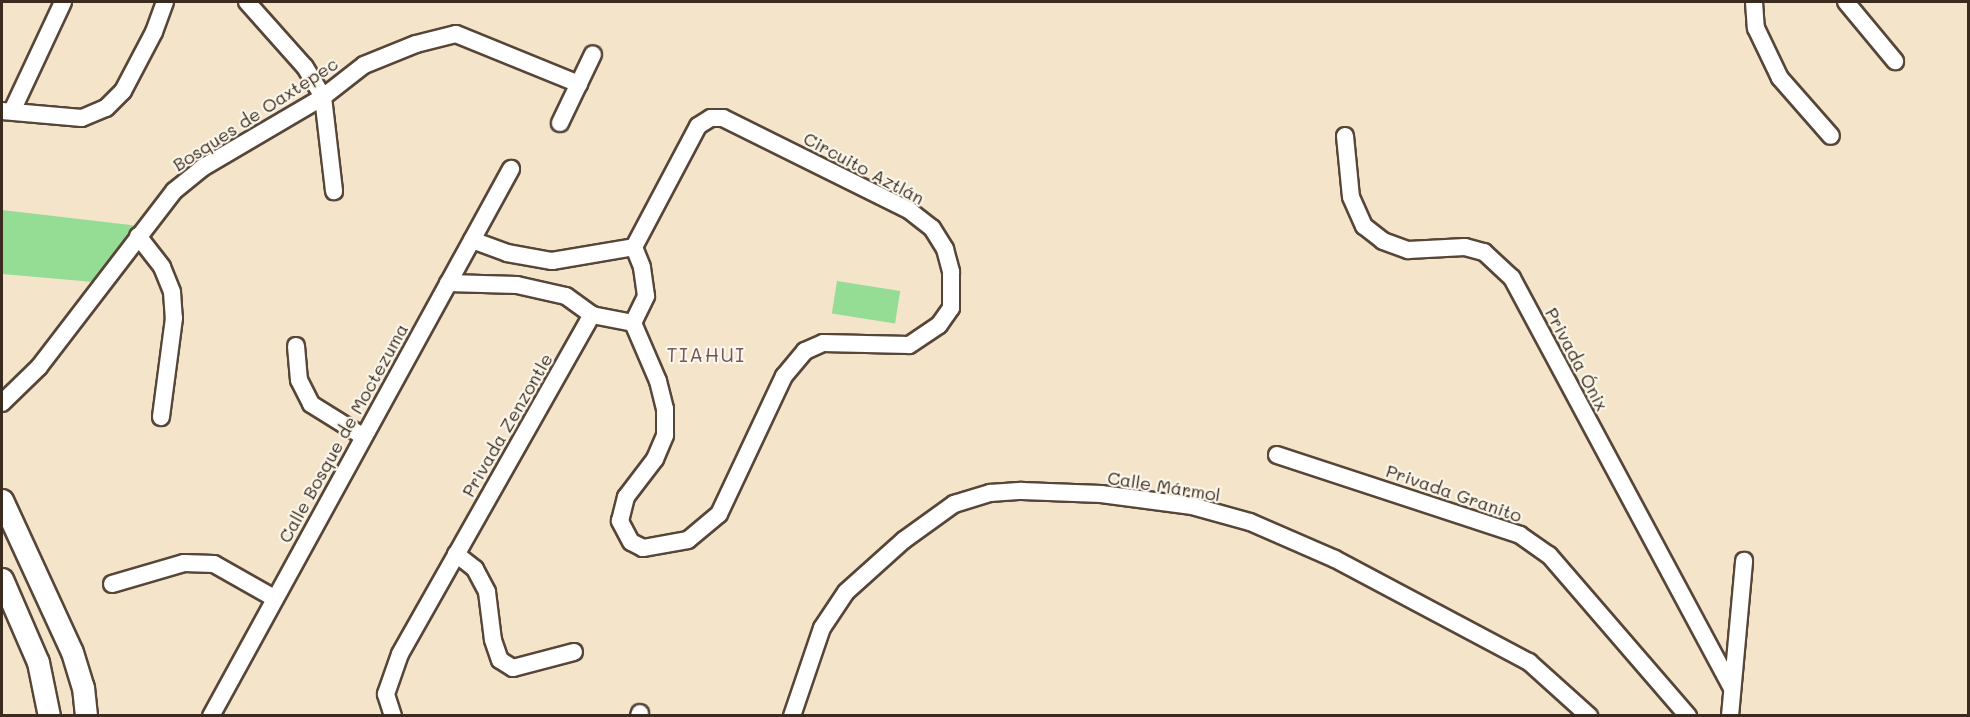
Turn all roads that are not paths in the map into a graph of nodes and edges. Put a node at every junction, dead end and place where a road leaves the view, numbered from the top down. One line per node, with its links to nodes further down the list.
1 (63, 2): 10 (street)
2 (165, 2): 10 (street)
3 (247, 2): 9 (street)
4 (1754, 2): 13 (street)
5 (1846, 2): 7 (street)
6 (593, 54): 8 (street)
7 (1895, 61)
8 (579, 84): 9 (street, Bosques de Oaxtepec); 11 (street)
9 (322, 97): 15 (street); 16 (street, Bosques de Oaxtepec)
10 (7, 111)
11 (560, 123)
12 (1344, 136): 38 (street, Privada Ónix)
13 (1831, 136)
14 (511, 169): 17 (street, Calle Bosque de Moctezuma)
15 (334, 191)
16 (138, 236): 23 (street, Bosques de Oaxtepec); 24 (street)
17 (472, 240): 18 (street); 19 (street, Calle Bosque de Moctezuma)
18 (634, 246): 21 (street); 21 (street, Circuito Aztlán)
19 (448, 283): 20 (street); 25 (street, Calle Bosque de Moctezuma)
20 (592, 315): 21 (street); 28 (street, Privada Zenzontle)
21 (633, 323)
22 (296, 346): 25 (street)
23 (2, 403)
24 (161, 417)
25 (364, 437): 33 (street, Calle Bosque de Moctezuma)
26 (1277, 454): 45 (street, Privada Granito)
27 (2, 500): 32 (street)
28 (456, 554): 36 (street); 42 (street, Privada Zenzontle)
29 (1744, 561): 38 (street)
30 (2, 579): 34 (street)
31 (112, 584): 33 (street)
32 (45, 597): 34 (street); 35 (street)
33 (274, 598): 41 (street, Calle Bosque de Moctezuma)
34 (14, 610): 37 (street)
35 (72, 652): 37 (street); 40 (street)
36 (574, 652)
37 (38, 662): 39 (street)
38 (1731, 686): 46 (street)
39 (49, 716)
40 (86, 716)
41 (211, 716)
42 (393, 716)
43 (792, 716): 44 (street, Calle Mármol)
44 (1589, 716)
45 (1688, 716)
46 (1730, 716)

